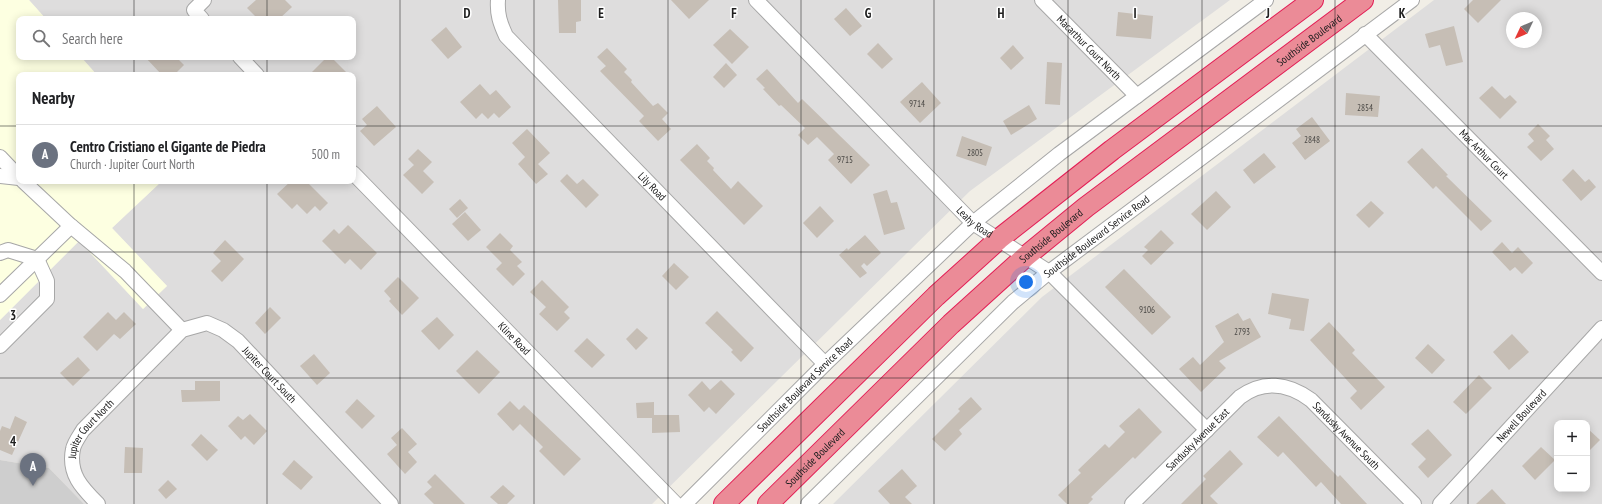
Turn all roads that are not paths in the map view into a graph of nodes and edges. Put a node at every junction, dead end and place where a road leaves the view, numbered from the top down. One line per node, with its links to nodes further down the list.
1 (204, 0): 9 (street)
2 (498, 0): 32 (street, Lily Road)
3 (756, 0): 20 (street, Leahy Road)
4 (1042, 0): 13 (street, Macarthur Court North)
5 (1266, 0): 13 (street, Southside Boulevard Service Road)
6 (1313, 0): 22 (highway)
7 (1363, 0): 24 (highway, Southside Boulevard)
8 (1412, 0): 10 (street, Southside Boulevard Service Road)
9 (199, 16)
10 (1365, 34): 26 (street, Southside Boulevard Service Road); 27 (street, Mac Arthur Court)
11 (243, 60): 12 (street)
12 (254, 72)
13 (1137, 96): 20 (street, Southside Boulevard Service Road)
14 (0, 158): 15 (street)
15 (16, 175)
16 (0, 176): 18 (street)
17 (356, 176): 38 (street, Kline Road)
18 (16, 178)
19 (26, 184): 21 (street)
20 (973, 223): 22 (street, Leahy Road); 32 (street, Southside Boulevard Service Road)
21 (71, 226): 25 (street); 30 (street)
22 (999, 239): 24 (street, Leahy Road); 40 (highway)
23 (0, 253): 25 (street)
24 (1025, 257): 26 (street, Leahy Road); 41 (highway, Southside Boulevard)
25 (37, 259): 28 (street); 31 (street)
26 (1049, 272): 35 (street, Leahy Road); 42 (street, Southside Boulevard Service Road)
27 (1602, 273)
28 (0, 295)
29 (1602, 328): 45 (street, Newell Boulevard)
30 (182, 330): 33 (street, Jupiter Court South); 37 (street, Jupiter Court South)
31 (0, 346)
32 (825, 364): 39 (street, Southside Boulevard Service Road)
33 (133, 379): 36 (street, Jupiter Court North)
34 (1269, 386): 35 (street, Sandusky Avenue East); 44 (street, Sandusky Avenue South)
35 (1207, 430): 43 (street, Sandusky Avenue East)
36 (98, 504)
37 (391, 504)
38 (676, 504)
39 (685, 504)
40 (724, 504)
41 (768, 504)
42 (808, 504)
43 (1132, 504)
44 (1414, 504)
45 (1440, 504)

